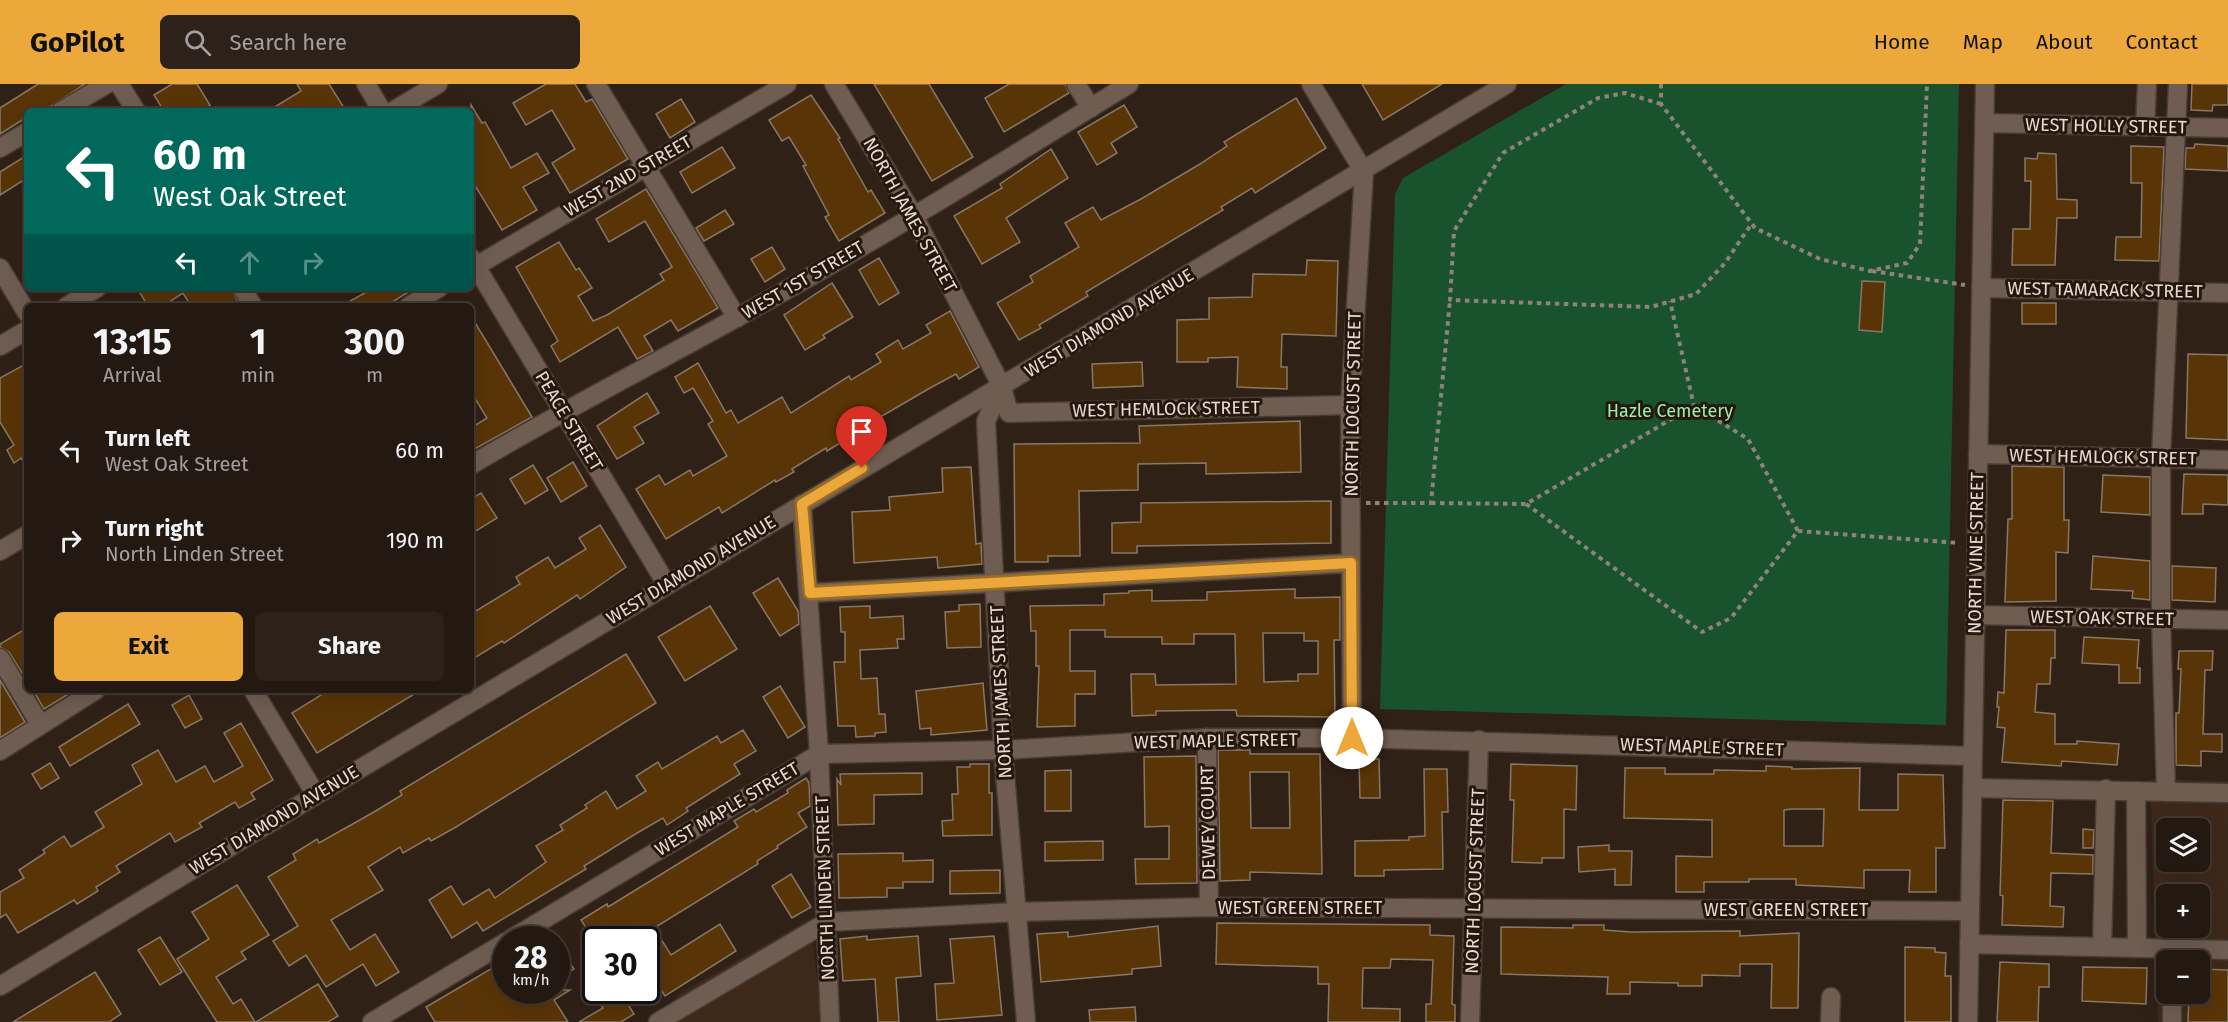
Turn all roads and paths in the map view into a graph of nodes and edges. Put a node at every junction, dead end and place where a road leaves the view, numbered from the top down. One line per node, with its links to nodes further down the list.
1 (106, 84): 18 (street)
2 (119, 84): 19 (street)
3 (366, 84): 20 (street)
4 (438, 84): 21 (street)
5 (596, 84): 29 (street)
6 (787, 84): 29 (street, WEST 2ND STREET)
7 (834, 84): 31 (street, NORTH JAMES STREET)
8 (1076, 84): 22 (street)
9 (1129, 84): 22 (street, WEST 1ST STREET)
10 (1311, 84): 30 (street)
11 (1507, 84): 30 (street, WEST DIAMOND AVENUE)
12 (1660, 84): 17 (path)
13 (1928, 84): 36 (path)
14 (1985, 84): 23 (street, NORTH VINE STREET)
15 (2147, 84): 24 (street)
16 (2178, 84): 25 (street)
17 (1661, 104): 32 (path); 42 (path)
18 (66, 108)
19 (134, 108)
20 (380, 108)
21 (398, 108)
22 (1091, 108): 31 (street, WEST 1ST STREET)
23 (1984, 123): 24 (street, WEST HOLLY STREET); 37 (street, NORTH VINE STREET)
24 (2145, 127): 25 (street, WEST HOLLY STREET)
25 (2176, 127): 26 (street, WEST HOLLY STREET); 40 (street)
26 (2228, 128)
27 (24, 134): 28 (street)
28 (0, 148)
29 (645, 165): 33 (street, WEST 2ND STREET); 47 (street)
30 (1364, 171): 50 (street, WEST DIAMOND AVENUE); 51 (street, NORTH LOCUST STREET)
31 (914, 216): 47 (street, WEST 1ST STREET); 50 (street, NORTH JAMES STREET)
32 (1752, 223): 36 (path); 43 (path)
33 (474, 264)
34 (474, 267): 53 (street, PEACE STREET)
35 (0, 268): 46 (street)
36 (1870, 271): 37 (path)
37 (1981, 288): 40 (street, WEST TAMARACK STREET); 54 (street, NORTH VINE STREET)
38 (93, 291): 44 (street)
39 (435, 291): 45 (street)
40 (2169, 292): 41 (street, WEST TAMARACK STREET); 55 (street)
41 (2228, 293)
42 (1450, 300): 43 (path); 59 (path)
43 (1670, 301): 52 (path)
44 (72, 303)
45 (415, 303)
46 (24, 308)
47 (737, 318): 53 (street, WEST 1ST STREET)
48 (24, 332): 49 (street)
49 (0, 346)
50 (1002, 387): 51 (street, WEST HEMLOCK STREET); 60 (street, WEST DIAMOND AVENUE); 67 (street, NORTH JAMES STREET)
51 (1350, 405): 58 (street, NORTH LOCUST STREET)
52 (1694, 406): 61 (path); 62 (path)
53 (562, 411): 57 (street, WEST 1ST STREET); 68 (street, PEACE STREET)
54 (1978, 454): 55 (street, WEST HEMLOCK STREET); 64 (street, NORTH VINE STREET)
55 (2162, 458): 56 (street, WEST HEMLOCK STREET); 71 (street)
56 (2228, 460)
57 (474, 463)
58 (1351, 503): 59 (path); 66 (street, NORTH LOCUST STREET)
59 (1431, 503): 61 (path)
60 (802, 504): 68 (street, WEST DIAMOND AVENUE); 69 (street, NORTH LINDEN STREET)
61 (1526, 504): 62 (path)
62 (1798, 531): 64 (path)
63 (24, 537): 65 (street)
64 (1976, 545): 70 (street, NORTH VINE STREET)
65 (0, 551)
66 (1351, 563): 67 (street); 78 (street, NORTH LOCUST STREET)
67 (995, 583): 69 (street); 80 (street, NORTH JAMES STREET)
68 (667, 585): 89 (street, WEST DIAMOND AVENUE)
69 (810, 593): 82 (street, NORTH LINDEN STREET)
70 (1975, 615): 71 (street, WEST OAK STREET); 83 (street, NORTH VINE STREET)
71 (2161, 619): 72 (street, WEST OAK STREET); 87 (street)
72 (2228, 620)
73 (0, 658): 76 (street)
74 (91, 693): 76 (street)
75 (255, 693): 89 (street)
76 (40, 724): 81 (street)
77 (1207, 738): 78 (street, WEST MAPLE STREET); 80 (street, WEST MAPLE STREET); 90 (street, DEWEY COURT)
78 (1352, 738): 79 (street, WEST MAPLE STREET)
79 (1479, 740): 83 (street, WEST MAPLE STREET); 91 (street, NORTH LOCUST STREET)
80 (1003, 750): 82 (street, WEST MAPLE STREET); 93 (street, NORTH JAMES STREET)
81 (0, 751)
82 (819, 753): 94 (street, NORTH LINDEN STREET); 95 (street, WEST MAPLE STREET)
83 (1972, 756): 84 (street, NORTH VINE STREET)
84 (1972, 788): 85 (street); 92 (street, NORTH VINE STREET)
85 (2106, 789): 86 (street); 97 (street)
86 (2136, 791): 87 (street); 98 (street)
87 (2166, 792): 88 (street)
88 (2228, 793)
89 (316, 795): 103 (street, WEST DIAMOND AVENUE)
90 (1209, 907): 91 (street, WEST GREEN STREET); 93 (street, WEST GREEN STREET)
91 (1474, 909): 92 (street, WEST GREEN STREET); 110 (street, NORTH LOCUST STREET)
92 (1970, 911): 96 (street, NORTH VINE STREET)
93 (1017, 912): 94 (street, WEST GREEN STREET); 109 (street, NORTH JAMES STREET)
94 (827, 922): 107 (street, WEST GREEN STREET); 108 (street, NORTH LINDEN STREET)
95 (533, 926)
96 (1969, 944): 97 (street); 112 (street, NORTH VINE STREET)
97 (2102, 947): 98 (street)
98 (2137, 948): 101 (street)
99 (492, 950): 106 (street)
100 (2228, 950): 102 (street)
101 (2156, 951)
102 (2210, 951)
103 (0, 986)
104 (1831, 997): 111 (street)
105 (2172, 1004): 113 (street)
106 (372, 1022)
107 (658, 1022)
108 (830, 1022)
109 (1026, 1022)
110 (1470, 1022)
111 (1830, 1022)
112 (1968, 1022)
113 (2172, 1022)

